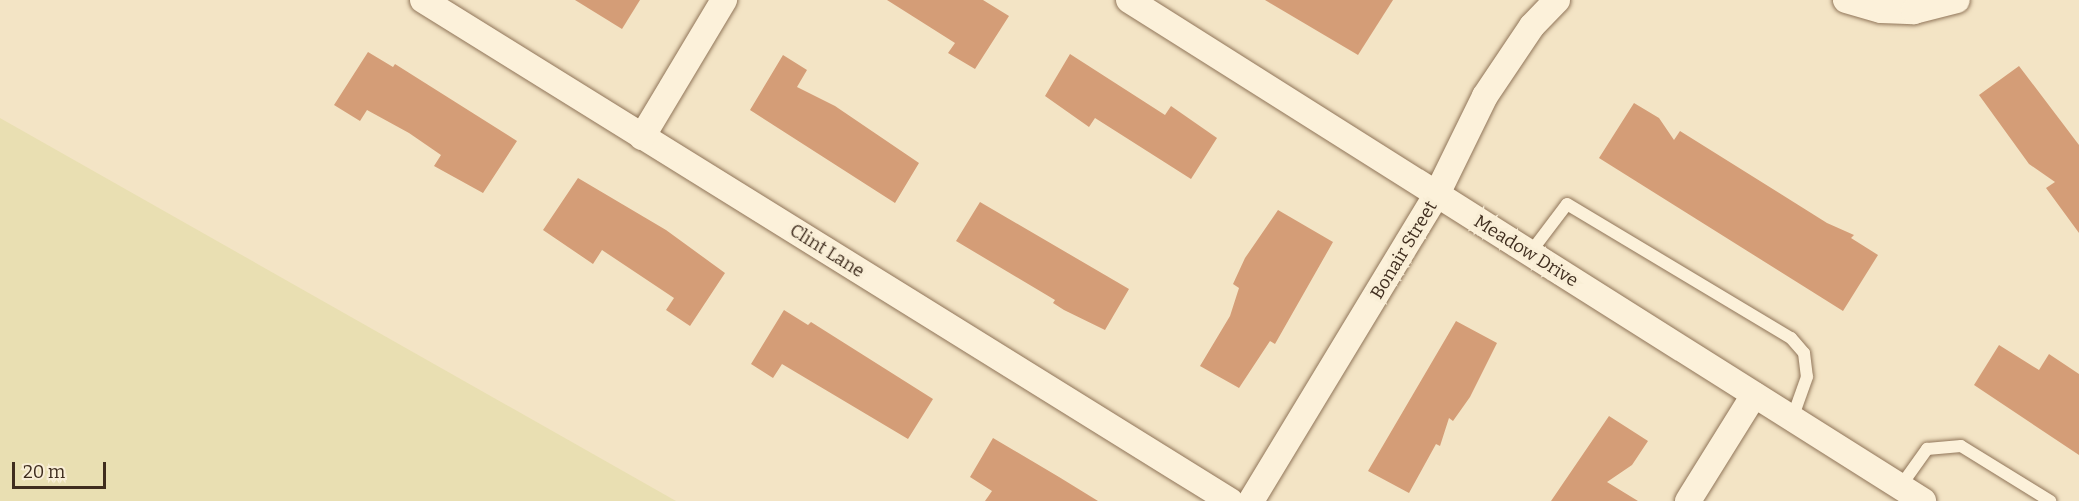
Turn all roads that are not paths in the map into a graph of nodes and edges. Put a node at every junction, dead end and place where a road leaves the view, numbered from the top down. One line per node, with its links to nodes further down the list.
1 (423, 0): 7 (street, Clint Lane)
2 (724, 0): 7 (street)
3 (1129, 0): 8 (street, Meadow Drive)
4 (1557, 0): 8 (street, Bonair Street)
5 (1846, 0): 6 (street)
6 (1957, 0)
7 (642, 137): 13 (street, Clint Lane)
8 (1437, 194): 9 (street, Meadow Drive); 14 (street, Bonair Street)
9 (1530, 253): 10 (street, Meadow Drive); 11 (lane)
10 (1754, 395): 11 (street, Meadow Drive); 15 (street)
11 (1792, 419): 12 (street, Meadow Drive)
12 (1900, 487): 16 (street, Meadow Drive); 17 (lane)
13 (1230, 501)
14 (1251, 501)
15 (1688, 501)
16 (1923, 501)
17 (2050, 501)

